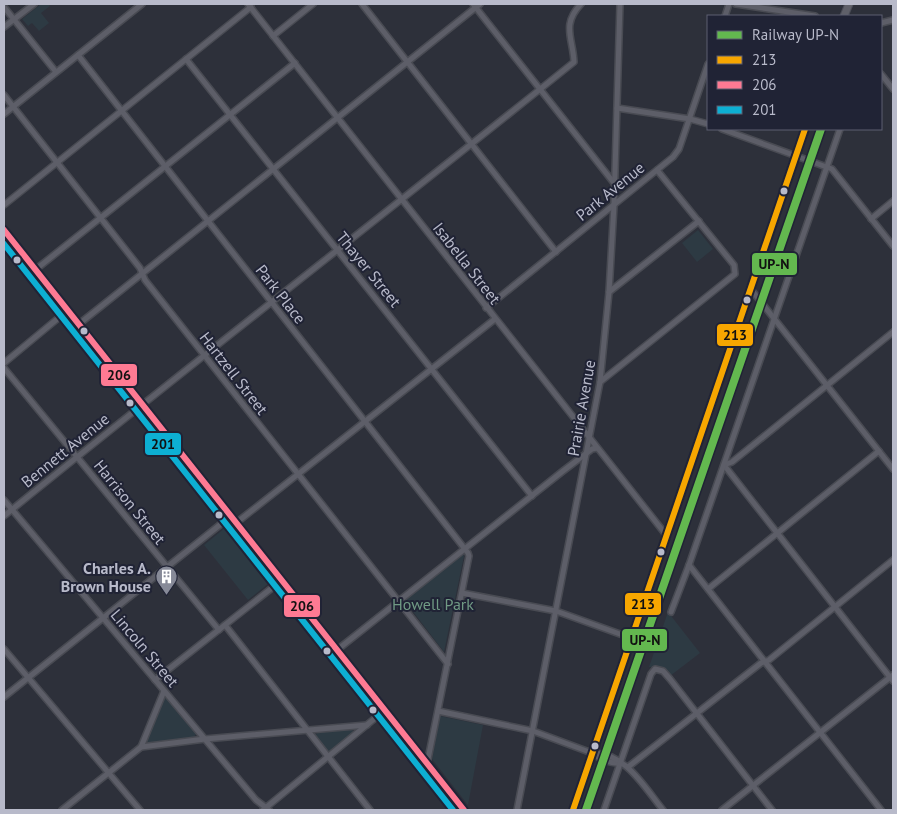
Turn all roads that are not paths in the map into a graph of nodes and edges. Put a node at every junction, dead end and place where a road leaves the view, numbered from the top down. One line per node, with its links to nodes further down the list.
1 (34, 4): 12 (street)
2 (142, 4): 15 (street)
3 (313, 4): 14 (street)
4 (362, 4): 17 (street)
5 (581, 4): 22 (street, Bennett Avenue)
6 (620, 4): 26 (street, Prairie Avenue)
7 (736, 4): 11 (street)
8 (249, 5): 14 (street, Isabella Street); 16 (street)
9 (476, 5): 17 (street); 22 (street)
10 (4, 7): 12 (street)
11 (808, 15)
12 (14, 19): 13 (street); 20 (street)
13 (4, 28)
14 (273, 36): 18 (street, Isabella Street)
15 (78, 55): 20 (street); 27 (street, Park Place)
16 (186, 59): 27 (street); 29 (street, Thayer Street)
17 (407, 62): 30 (street); 36 (street)
18 (295, 63): 29 (street); 30 (street, Isabella Street)
19 (707, 67): 31 (street, Park Avenue)
20 (56, 72): 25 (street)
21 (882, 75): 23 (street)
22 (540, 90): 36 (street, Bennett Avenue); 43 (street)
23 (893, 90)
24 (4, 95): 25 (street, Hartzell Street)
25 (13, 106): 28 (street); 38 (street, Hartzell Street)
26 (617, 108): 31 (street); 43 (street, Prairie Avenue)
27 (121, 111): 38 (street); 40 (street, Park Place)
28 (4, 114)
29 (230, 115): 40 (street); 41 (street, Thayer Street)
30 (338, 118): 41 (street); 44 (street, Isabella Street)
31 (690, 119): 32 (street); 42 (street, Park Avenue)
32 (707, 124)
33 (725, 130): 37 (street)
34 (805, 130): 37 (main road)
35 (840, 130): 39 (street)
36 (472, 144): 44 (street, Bennett Avenue); 55 (street)
37 (796, 154): 39 (street); 58 (main road)
38 (57, 162): 46 (street); 48 (street, Hartzell Street)
39 (827, 166): 49 (street); 63 (street)
40 (165, 167): 48 (street); 50 (street, Park Place)
41 (273, 169): 50 (street); 54 (street, Thayer Street)
42 (657, 170): 47 (street, Park Avenue); 51 (street)
43 (614, 183): 47 (street, Prairie Avenue)
44 (402, 200): 54 (street, Bennett Avenue); 61 (street, Isabella Street)
45 (893, 201): 49 (street)
46 (4, 205)
47 (614, 205): 55 (street, Park Avenue); 59 (street, Prairie Avenue)
48 (100, 218): 56 (street); 57 (street, Hartzell Street)
49 (872, 219): 53 (street)
50 (208, 221): 57 (street); 60 (street, Park Place)
51 (699, 221): 59 (street); 71 (street)
52 (4, 230): 56 (main road)
53 (893, 246)
54 (338, 250): 60 (street, Bennett Avenue); 70 (street, Thayer Street)
55 (556, 252): 61 (street, Park Avenue)
56 (35, 270): 62 (main road)
57 (142, 274): 65 (street); 67 (street, Hartzell Street)
58 (750, 288): 63 (street); 90 (main road)
59 (608, 292): 71 (street, Prairie Avenue)
60 (272, 303): 67 (street, Bennett Avenue); 74 (street, Park Place)
61 (486, 308): 64 (street, Isabella Street)
62 (68, 310): 65 (main road); 68 (street)
63 (775, 318): 72 (street); 80 (street)
64 (495, 320): 70 (street); 75 (street, Isabella Street)
65 (79, 324): 73 (main road)
66 (893, 332): 72 (street)
67 (205, 356): 73 (street, Bennett Avenue); 82 (street, Hartzell Street)
68 (4, 363)
69 (4, 368): 79 (street, Harrison Street)
70 (433, 369): 74 (street); 83 (street, Thayer Street)
71 (600, 382): 75 (street, Prairie Avenue)
72 (827, 385): 77 (street); 80 (street)
73 (142, 404): 79 (street, Bennett Avenue); 87 (main road)
74 (365, 422): 82 (street); 91 (street, Park Place)
75 (589, 438): 76 (street, Isabella Street); 78 (street, Prairie Avenue)
76 (597, 448): 78 (street); 90 (street, Isabella Street)
77 (879, 451): 81 (street); 89 (street)
78 (585, 454): 83 (street); 100 (street, Prairie Avenue)
79 (77, 457): 85 (street, Bennett Avenue); 94 (street, Harrison Street)
80 (724, 466): 89 (street); 93 (street)
81 (892, 466)
82 (298, 475): 88 (street); 98 (street, Hartzell Street)
83 (532, 496): 91 (street)
84 (4, 500): 85 (street, Lincoln Street)
85 (11, 510): 86 (street, Bennett Avenue); 102 (street, Lincoln Street)
86 (4, 516)
87 (231, 516): 88 (main road); 94 (street)
88 (236, 523): 95 (main road)
89 (777, 533): 96 (street); 99 (street)
90 (667, 536): 105 (main road)
91 (465, 549): 97 (street); 98 (street)
92 (893, 560): 99 (street)
93 (690, 566): 96 (street); 101 (street)
94 (167, 567): 102 (street); 104 (street, Harrison Street)
95 (282, 580): 103 (street); 107 (main road)
96 (708, 589): 108 (street)
97 (462, 593): 100 (street); 109 (street)
98 (398, 602): 107 (street); 109 (street, Hartzell Street)
99 (835, 607): 108 (street); 111 (street)
100 (556, 611): 105 (street); 120 (street, Prairie Avenue)
101 (671, 612)
102 (103, 618): 110 (street); 112 (street, Lincoln Street)
103 (225, 625): 104 (street); 119 (street)
104 (219, 630): 112 (street)
105 (631, 638): 124 (main road)
106 (4, 649): 110 (street)
107 (337, 650): 115 (main road)
108 (767, 661): 117 (street); 121 (street)
109 (448, 664): 116 (street)
110 (28, 678): 114 (street); 129 (street)
111 (892, 678): 121 (street)
112 (155, 680): 113 (street, Lincoln Street)
113 (164, 691): 122 (street, Lincoln Street); 123 (street)
114 (4, 697)
115 (385, 710): 118 (street); 127 (main road)
116 (438, 711): 120 (street); 127 (street)
117 (697, 714): 126 (street); 128 (street); 130 (street)
118 (366, 725): 119 (street); 125 (street)
119 (308, 731): 122 (street); 125 (street)
120 (533, 731): 124 (street); 136 (street, Prairie Avenue)
121 (821, 733): 130 (street); 142 (street)
122 (205, 739): 123 (street); 131 (street, Lincoln Street)
123 (141, 747): 129 (street)
124 (592, 753): 126 (street); 137 (main road)
125 (328, 756): 131 (street); 134 (street)
126 (620, 763): 128 (street); 138 (street)
127 (428, 764): 135 (main road)
128 (628, 767): 139 (street)
129 (108, 773): 132 (street); 133 (street)
130 (753, 786): 140 (street); 141 (street)
131 (266, 809)
132 (62, 810)
133 (140, 810)
134 (370, 810)
135 (464, 810)
136 (517, 810)
137 (573, 810)
138 (604, 810)
139 (662, 810)
140 (722, 810)
141 (772, 810)
142 (881, 810)

